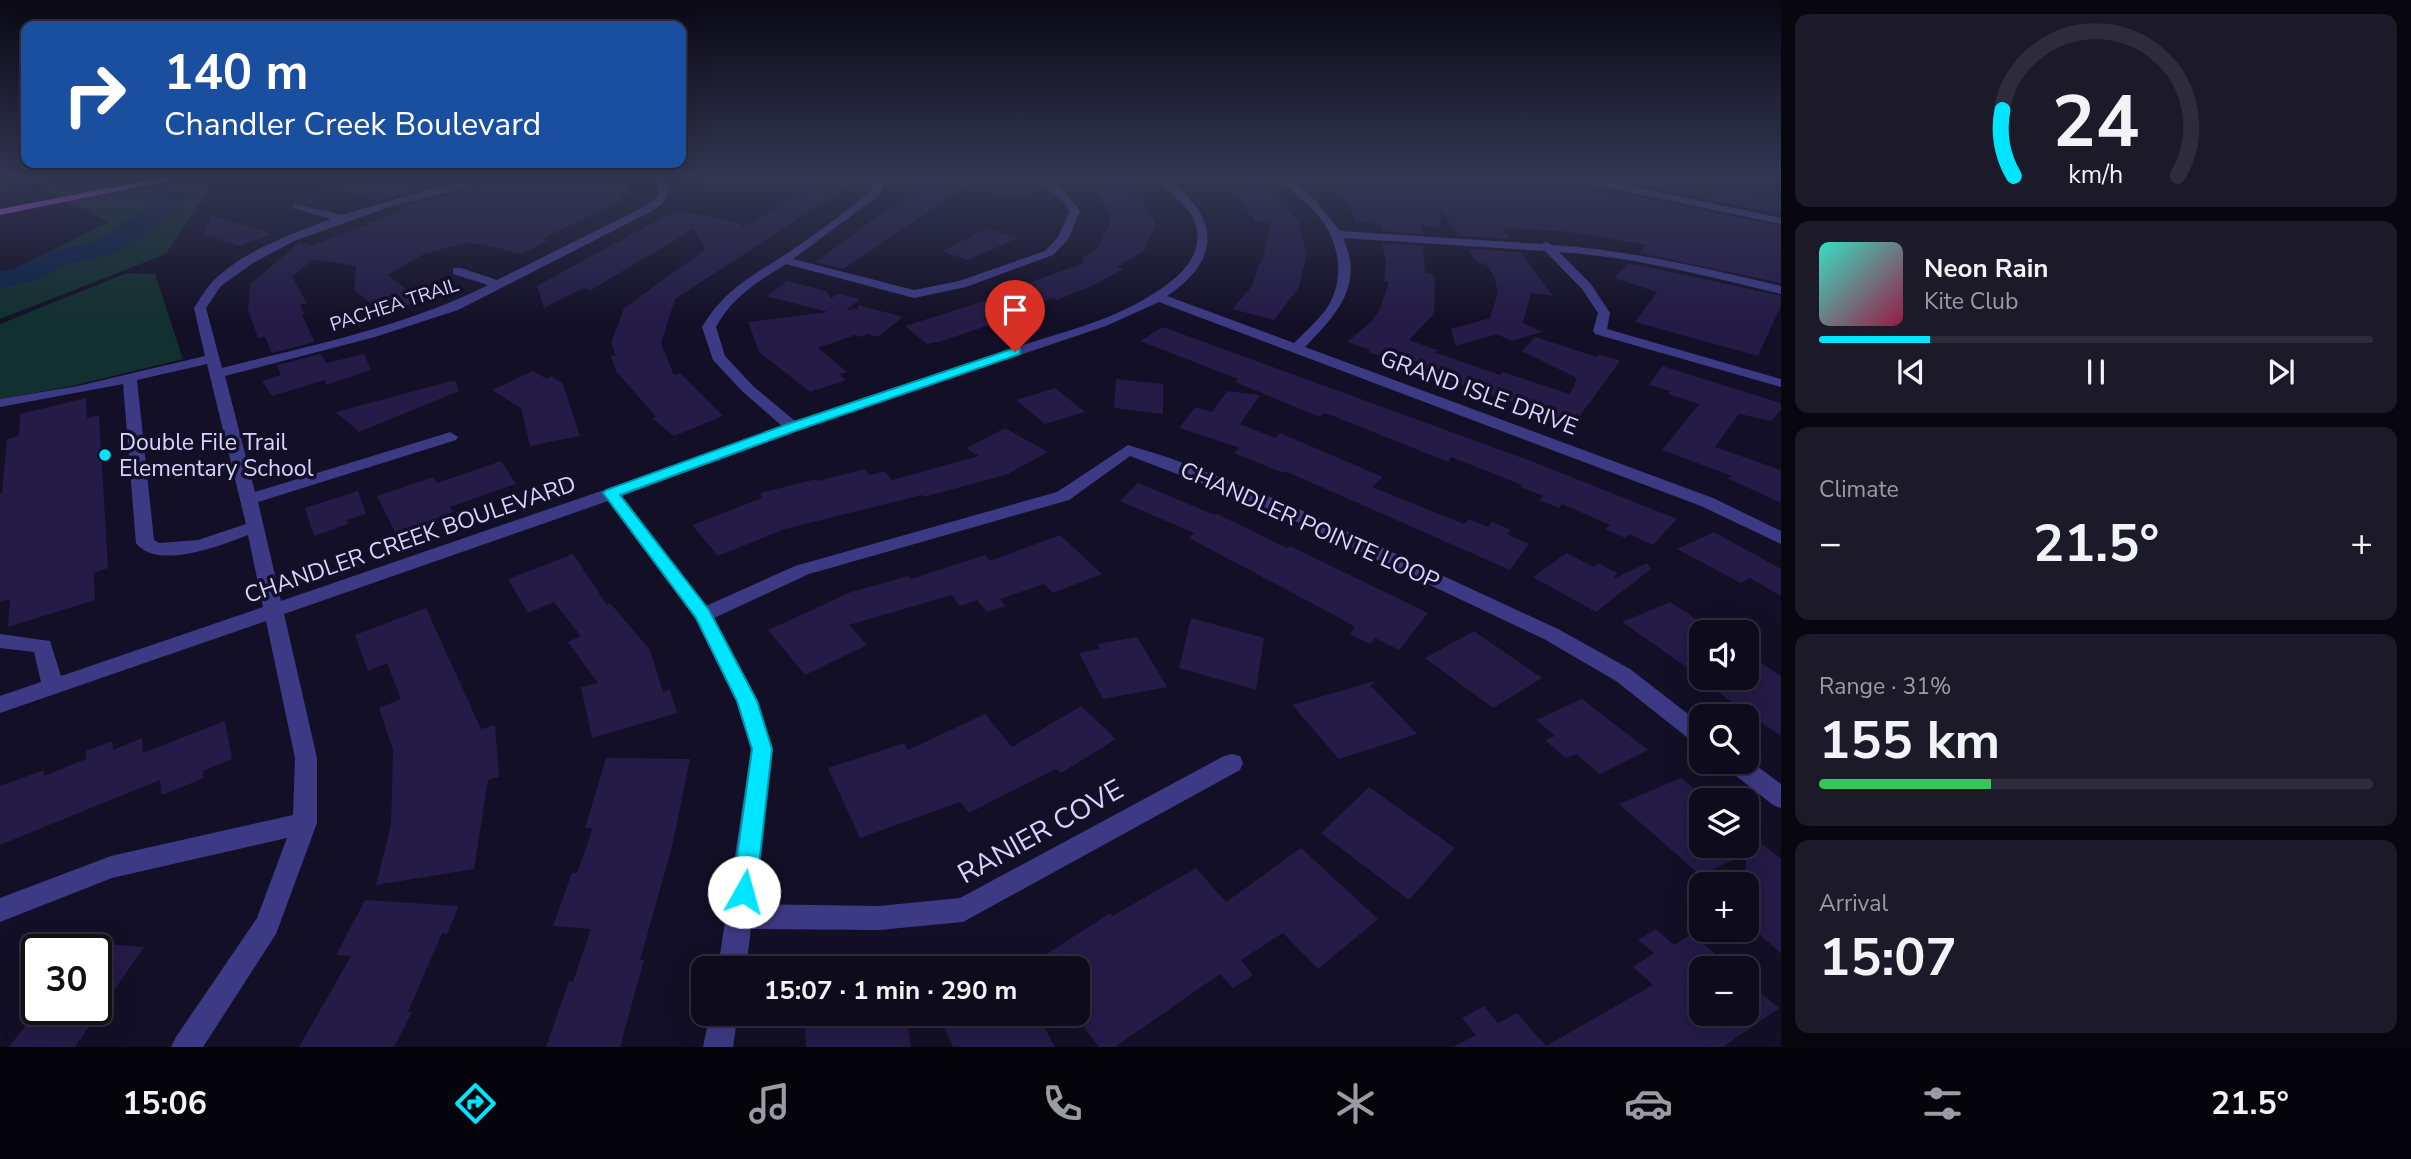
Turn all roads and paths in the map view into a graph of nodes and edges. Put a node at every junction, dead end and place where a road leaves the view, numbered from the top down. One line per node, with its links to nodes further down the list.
1 (330, 225): 15 (street)
2 (617, 225): 11 (street, PACHEA TRAIL)
3 (832, 225): 9 (street)
4 (1069, 225): 9 (street)
5 (1200, 225): 13 (street, CHANDLER CREEK BOULEVARD)
6 (1331, 225): 7 (street)
7 (1338, 234): 8 (street); 14 (street)
8 (1546, 245): 12 (street); 18 (street)
9 (784, 260): 20 (street)
10 (457, 271): 11 (street)
11 (499, 285): 16 (street, PACHEA TRAIL)
12 (1781, 290)
13 (1158, 297): 14 (street, GRAND ISLE DRIVE); 20 (street, CHANDLER CREEK BOULEVARD)
14 (1297, 348): 25 (street, GRAND ISLE DRIVE)
15 (213, 358): 16 (street); 17 (street)
16 (216, 374): 23 (street)
17 (130, 378): 19 (street); 24 (street)
18 (1781, 383)
19 (0, 403)
20 (793, 427): 22 (street, CHANDLER CREEK BOULEVARD)
21 (450, 437): 23 (street)
22 (611, 493): 26 (street, CHANDLER CREEK BOULEVARD); 27 (street)
23 (249, 499): 24 (street)
24 (255, 527): 26 (street)
25 (1781, 538)
26 (271, 610): 29 (street, CHANDLER CREEK BOULEVARD); 35 (street)
27 (703, 615): 31 (street, CHANDLER POINTE LOOP); 37 (street)
28 (0, 641): 29 (street)
29 (52, 687): 30 (street, CHANDLER CREEK BOULEVARD)
30 (0, 705)
31 (1689, 727)
32 (1232, 762): 37 (street, RANIER COVE)
33 (1751, 774): 34 (street)
34 (1781, 798)
35 (305, 823): 36 (street); 40 (street)
36 (0, 909)
37 (741, 916): 38 (street)
38 (734, 956)
39 (722, 1026): 41 (street)
40 (186, 1047)
41 (718, 1047)

